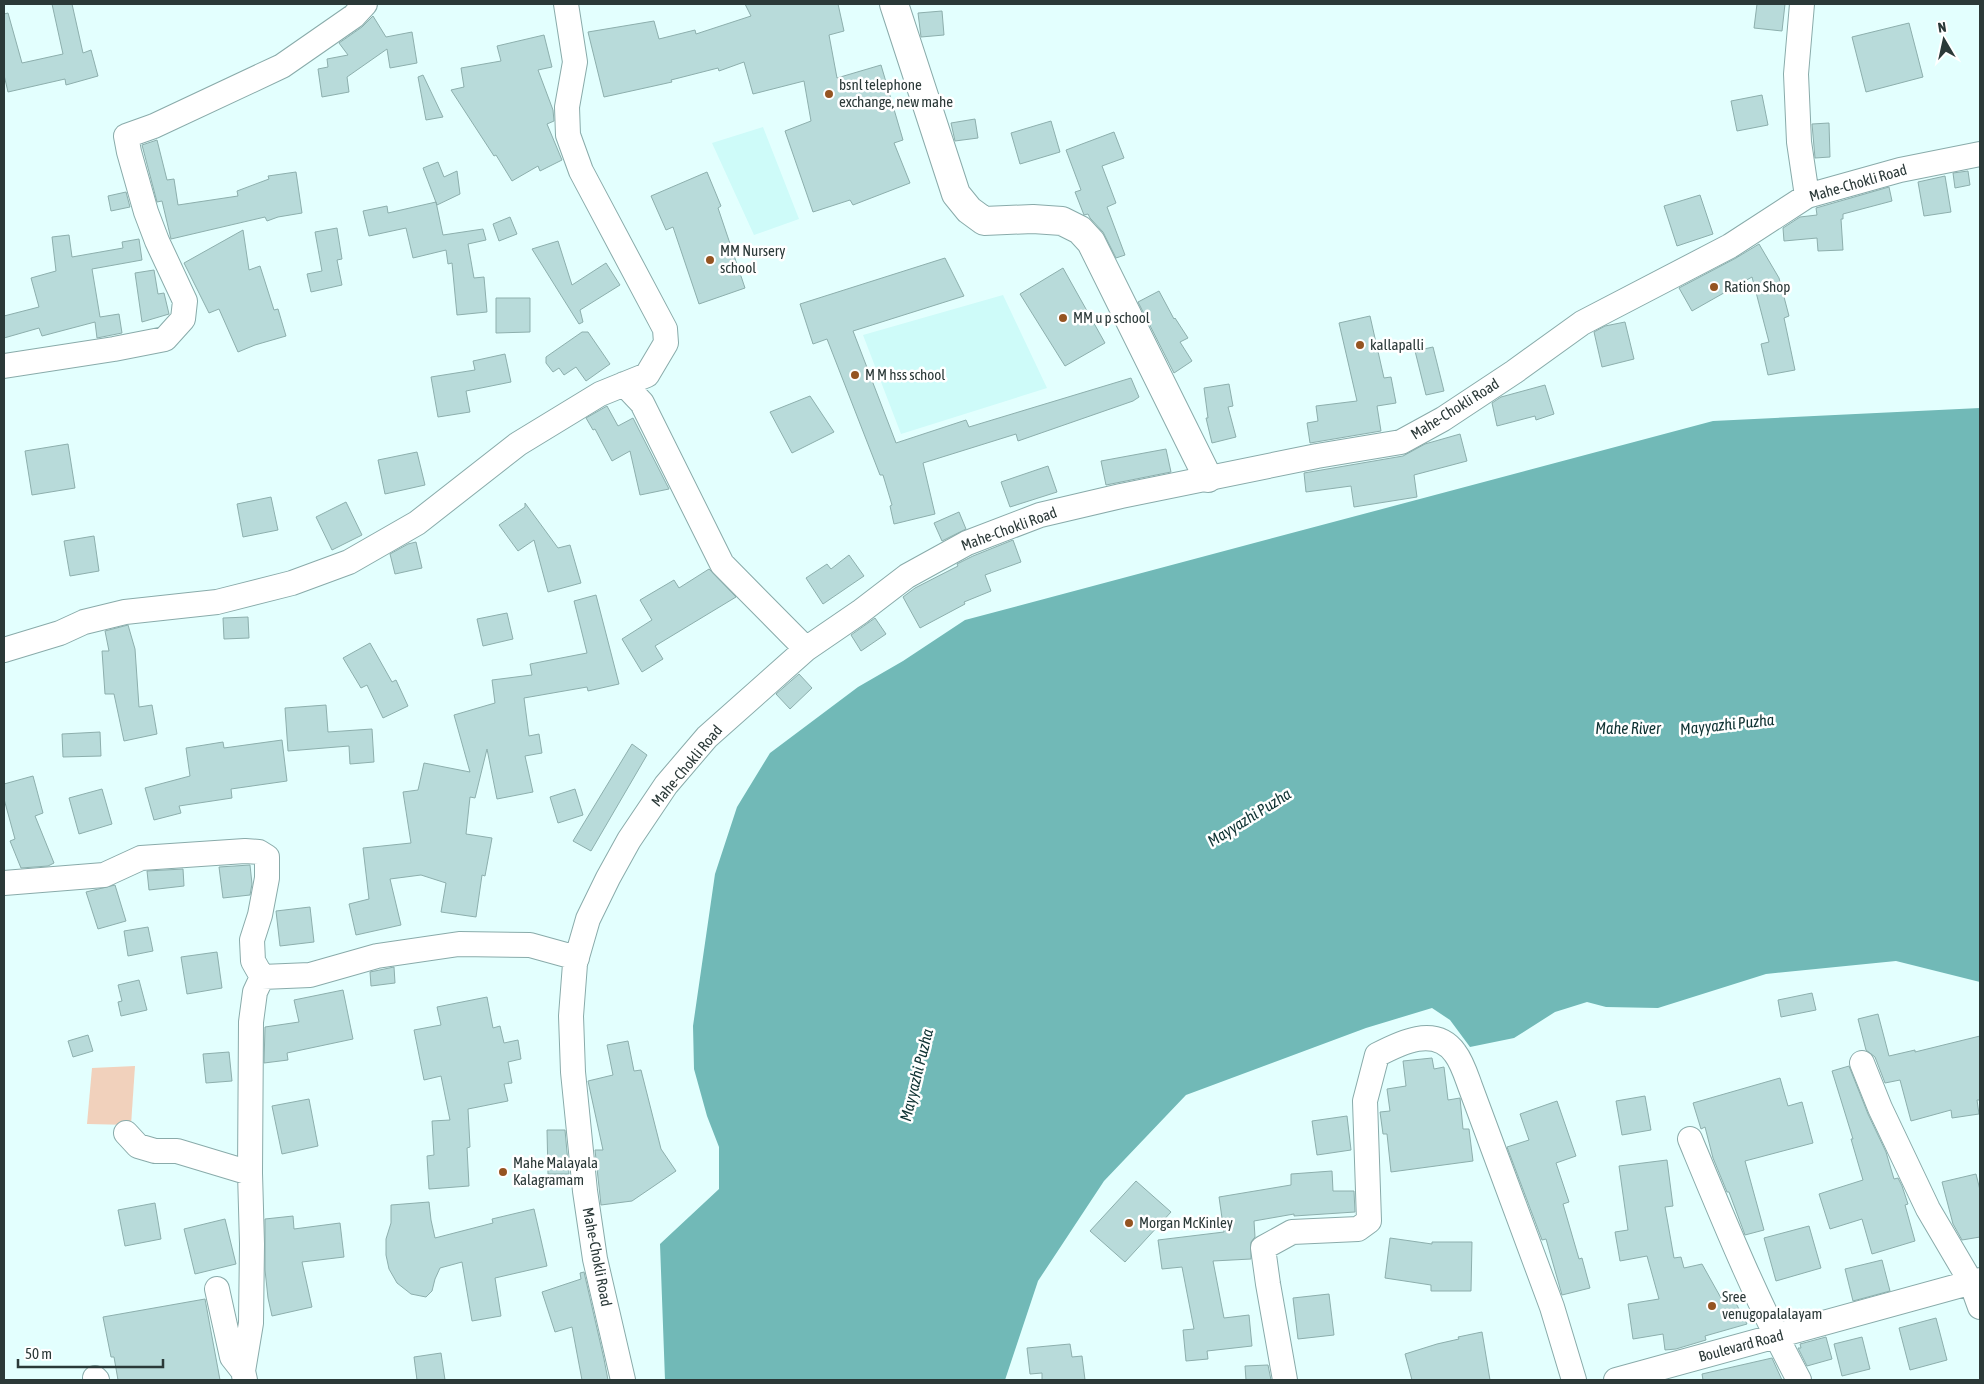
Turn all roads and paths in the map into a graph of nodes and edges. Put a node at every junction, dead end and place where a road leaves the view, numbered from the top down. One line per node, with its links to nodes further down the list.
1 (365, 4): 7 (street)
2 (566, 4): 8 (street)
3 (894, 4): 9 (main road)
4 (1802, 4): 6 (street)
5 (1980, 154): 6 (street, Mahe-Chokli Road)
6 (1807, 196): 9 (street, Mahe-Chokli Road)
7 (4, 366)
8 (624, 384): 10 (street); 11 (street)
9 (1208, 478): 10 (street, Mahe-Chokli Road)
10 (806, 649): 13 (street, Mahe-Chokli Road)
11 (4, 650)
12 (4, 883): 14 (street)
13 (577, 958): 14 (street); 24 (street, Mahe-Chokli Road)
14 (262, 977): 18 (street)
15 (1862, 1063): 19 (street)
16 (126, 1133): 18 (street)
17 (1690, 1139): 22 (street)
18 (250, 1172): 23 (street)
19 (1976, 1281): 21 (street); 22 (street, Boulevard Road)
20 (217, 1289): 23 (street)
21 (1980, 1307)
22 (1776, 1337): 27 (street, Boulevard Road); 28 (street)
23 (244, 1376)
24 (623, 1380)
25 (1285, 1380): 26 (street)
26 (1574, 1380)
27 (1616, 1380)
28 (1799, 1380)

